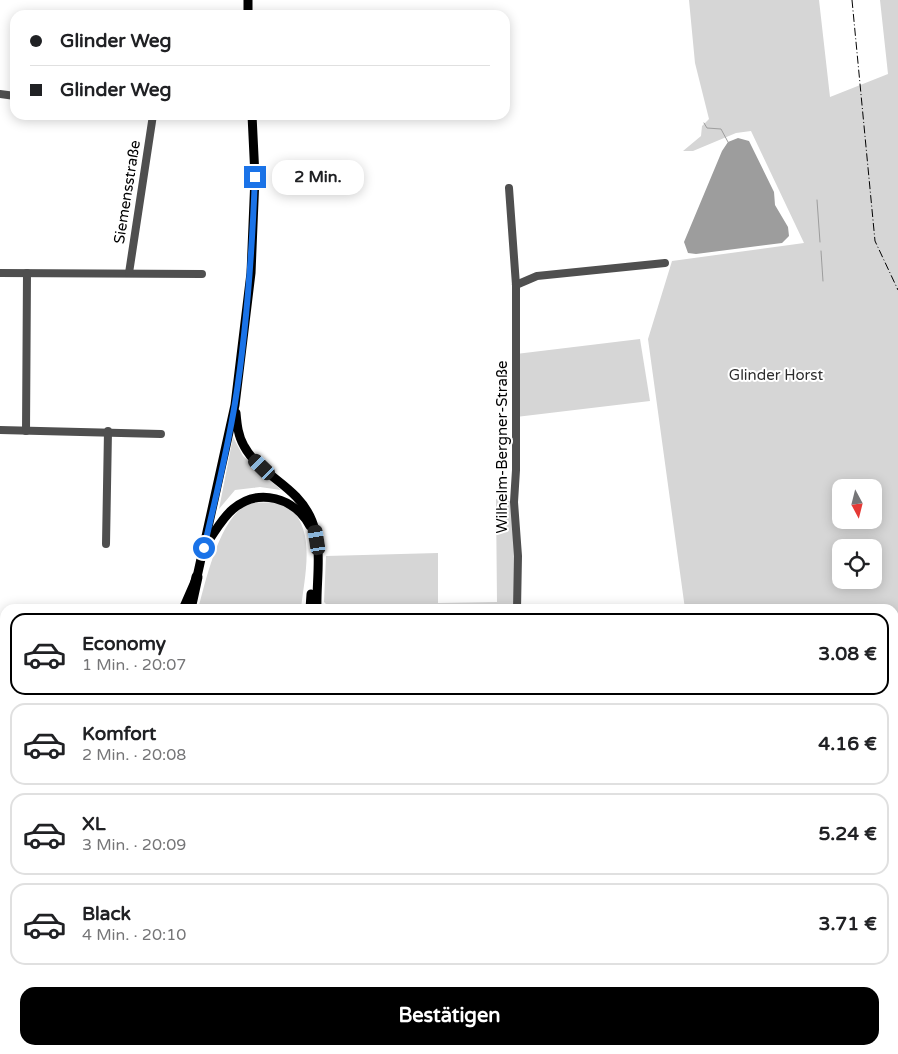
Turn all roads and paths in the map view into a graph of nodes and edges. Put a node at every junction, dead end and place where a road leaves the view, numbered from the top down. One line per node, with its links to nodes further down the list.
1 (152, 120): 7 (street, Siemensstraße)
2 (252, 120): 10 (main road)
3 (509, 188): 9 (street, Wilhelm-Bergner-Straße)
4 (665, 263): 9 (street)
5 (0, 273): 6 (street)
6 (27, 273): 7 (street); 12 (street)
7 (129, 273): 8 (street)
8 (202, 274)
9 (516, 285): 22 (street, Wilhelm-Bergner-Straße)
10 (235, 405): 16 (main road); 21 (main road)
11 (0, 430): 12 (street)
12 (26, 431): 13 (street)
13 (108, 432): 14 (street); 15 (street)
14 (161, 434)
15 (106, 544)
16 (204, 548): 17 (main road); 20 (main road)
17 (197, 577): 18 (main road); 19 (highway)
18 (185, 604)
19 (191, 604)
20 (310, 604)
21 (316, 604)
22 (517, 604)

